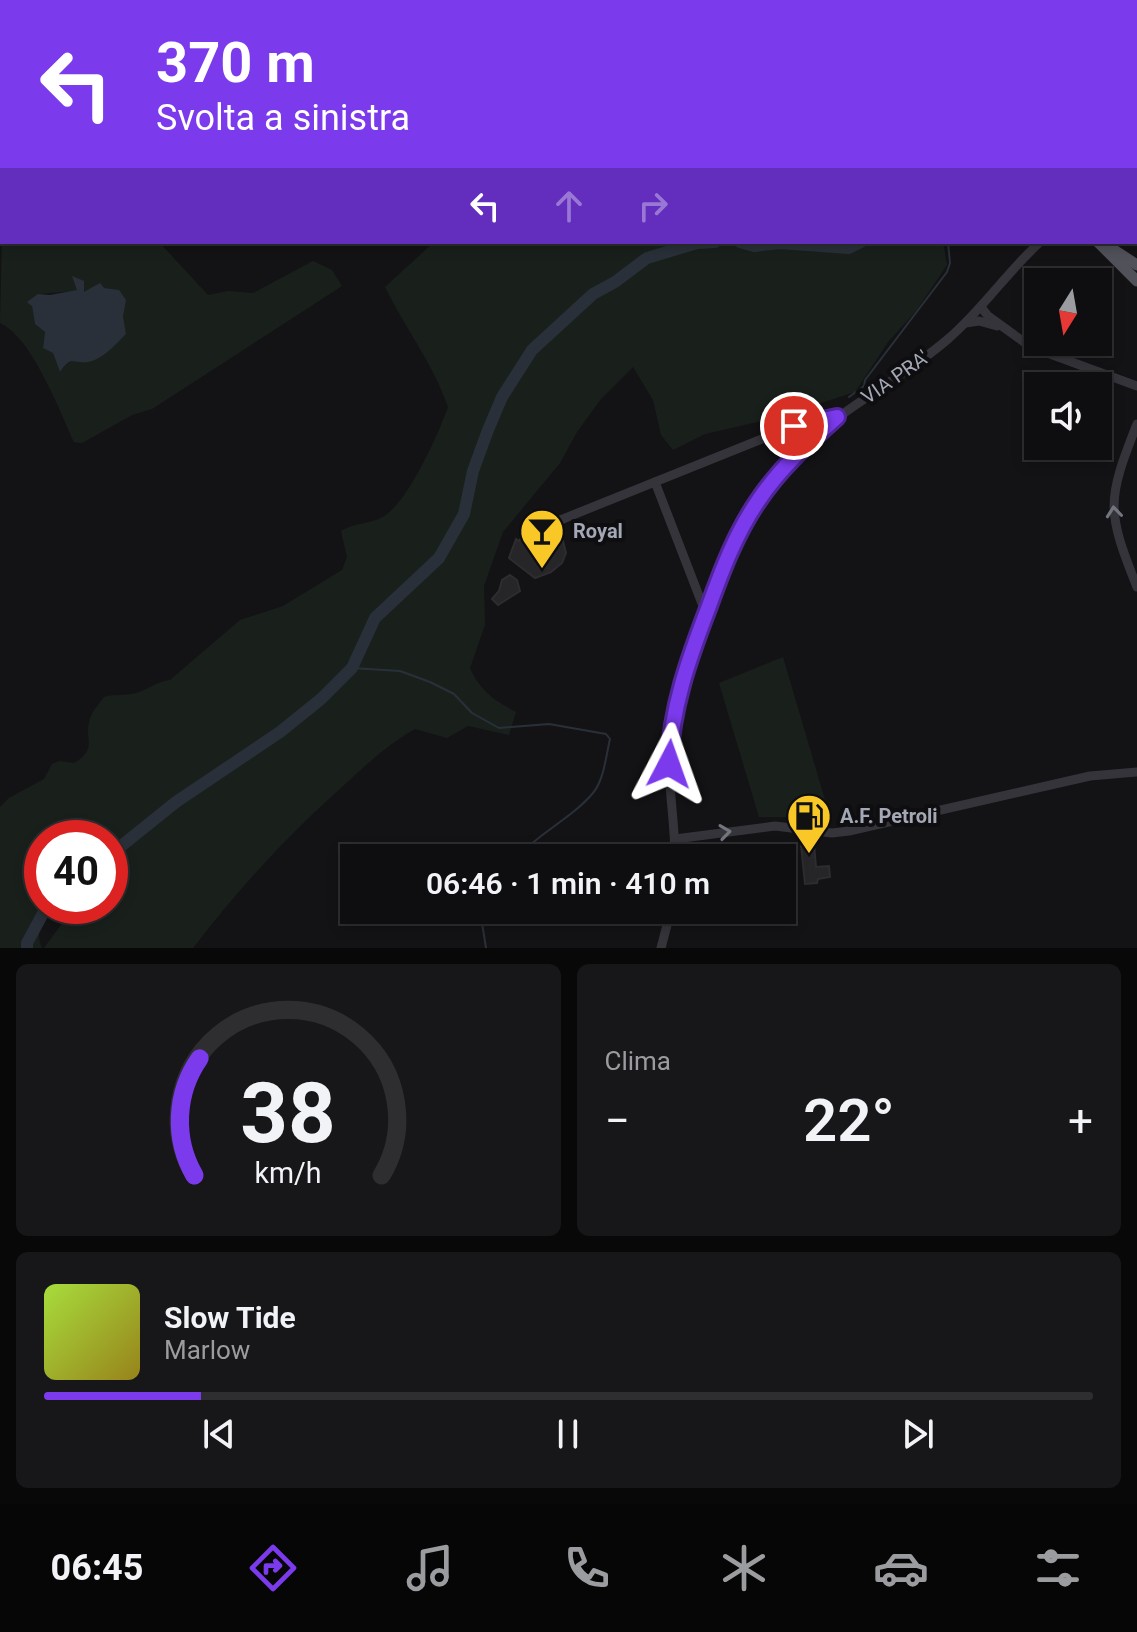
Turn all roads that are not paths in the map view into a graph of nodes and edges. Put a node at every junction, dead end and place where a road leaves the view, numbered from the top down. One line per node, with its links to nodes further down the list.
1 (1029, 244): 6 (street, VIA PRA')
2 (1038, 244): 6 (street, VIA PRA')
3 (1102, 244): 8 (main road)
4 (1102, 244): 9 (main road)
5 (1103, 244): 7 (main road)
6 (1023, 257): 10 (street, VIA PRA')
7 (1137, 265)
8 (1137, 272)
9 (1137, 281)
10 (981, 307): 11 (street, VIA PRA'); 12 (street)
11 (966, 323): 12 (street); 14 (street, VIA PRA')
12 (1008, 331): 13 (street)
13 (1137, 386)
14 (837, 417): 16 (street); 19 (street, VIA PRA')
15 (1137, 424): 18 (street, one-way to 15)
16 (655, 482): 17 (street); 19 (street)
17 (538, 529)
18 (1137, 587)
19 (706, 614): 21 (street, VIA PRA')
20 (1136, 772): 21 (street, one-way to 20)
21 (675, 839): 22 (street, VIA PRA')
22 (675, 844)
23 (667, 924): 24 (street)
24 (661, 948)

